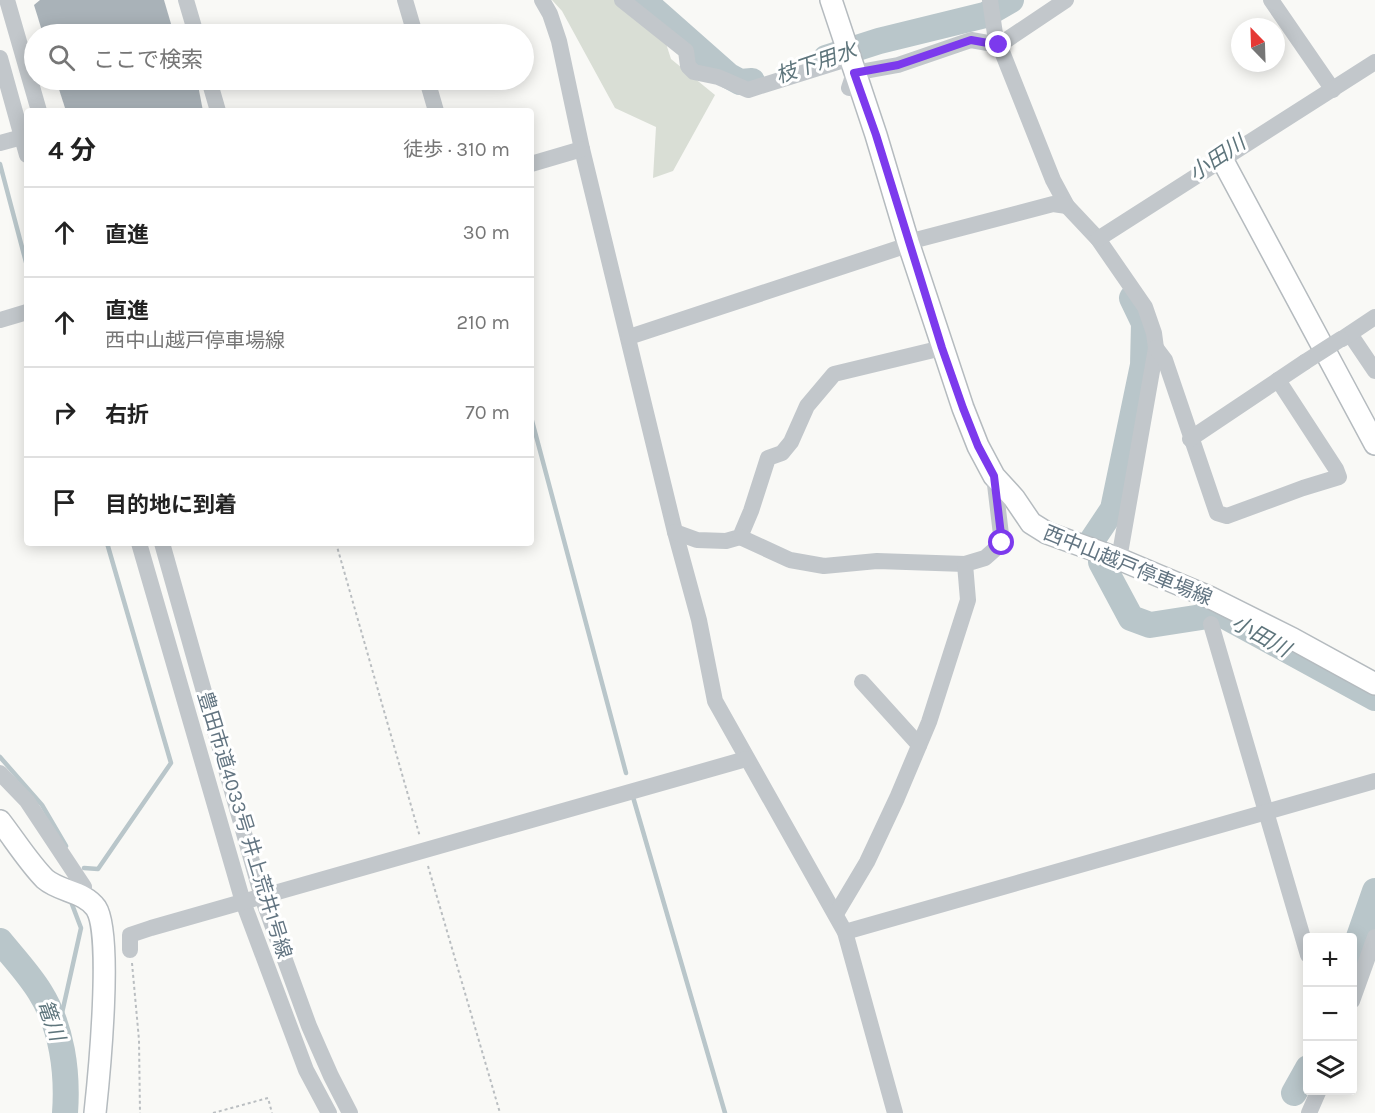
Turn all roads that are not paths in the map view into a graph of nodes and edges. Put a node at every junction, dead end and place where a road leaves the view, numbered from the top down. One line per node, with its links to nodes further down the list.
1 (7, 0): 14 (street)
2 (186, 0): 10 (street)
3 (405, 0): 11 (street)
4 (542, 0): 27 (street)
5 (622, 0): 16 (street)
6 (831, 0): 16 (main road, 西中山越戸停車場線)
7 (1066, 0): 12 (street)
8 (1271, 0): 20 (street)
9 (990, 1): 12 (street)
10 (193, 24)
11 (412, 24)
12 (999, 45): 16 (street); 30 (street)
13 (0, 58): 24 (street)
14 (24, 59)
15 (1375, 62): 20 (street)
16 (850, 66): 32 (main road, 西中山越戸停車場線)
17 (33, 90): 21 (street)
18 (212, 90): 22 (street)
19 (430, 90): 23 (street)
20 (1333, 90): 28 (street)
21 (38, 108)
22 (217, 108)
23 (435, 108)
24 (22, 136): 25 (street); 26 (street)
25 (0, 143)
26 (24, 144)
27 (582, 149): 29 (street); 37 (street)
28 (1222, 159): 31 (street); 43 (main road)
29 (534, 163)
30 (1067, 206): 31 (street); 32 (street)
31 (1098, 239): 39 (street)
32 (908, 242): 37 (street); 38 (main road, 西中山越戸停車場線)
33 (24, 313): 35 (street)
34 (1375, 317): 36 (street)
35 (0, 320)
36 (1345, 336): 40 (street); 41 (street, bridge)
37 (629, 337): 45 (street)
38 (942, 348): 44 (main road, 西中山越戸停車場線); 46 (street)
39 (1156, 348): 42 (street); 49 (street)
40 (1375, 371)
41 (1278, 380): 42 (street); 42 (street)
42 (1190, 439)
43 (1375, 444)
44 (994, 476): 49 (main road, 西中山越戸停車場線); 50 (street)
45 (675, 532): 46 (street); 55 (street)
46 (740, 537): 50 (street)
47 (140, 546): 62 (street, 豊田市道4033号 井上荒井1号線)
48 (163, 546): 61 (street, 豊田市道4033号 井上荒井1号線)
49 (1119, 559): 53 (main road, 西中山越戸停車場線)
50 (965, 564): 54 (street)
51 (1211, 624): 58 (street)
52 (862, 682): 54 (street)
53 (1375, 684)
54 (920, 745): 63 (street)
55 (746, 759): 61 (street); 63 (street)
56 (0, 773): 60 (street)
57 (1375, 781): 58 (street)
58 (1267, 812): 64 (street); 66 (street)
59 (0, 821): 70 (main road)
60 (84, 887)
61 (262, 897): 62 (street); 72 (street, 豊田市道4033号 井上荒井1号線)
62 (243, 902): 67 (street); 71 (street, 豊田市道4033号 井上荒井1号線)
63 (836, 914): 64 (street)
64 (845, 932): 73 (street)
65 (1375, 937): 68 (street)
66 (1303, 938)
67 (130, 950)
68 (1357, 989)
69 (1318, 1095): 74 (street)
70 (95, 1113)
71 (329, 1113)
72 (350, 1113)
73 (895, 1113)
74 (1309, 1113)

